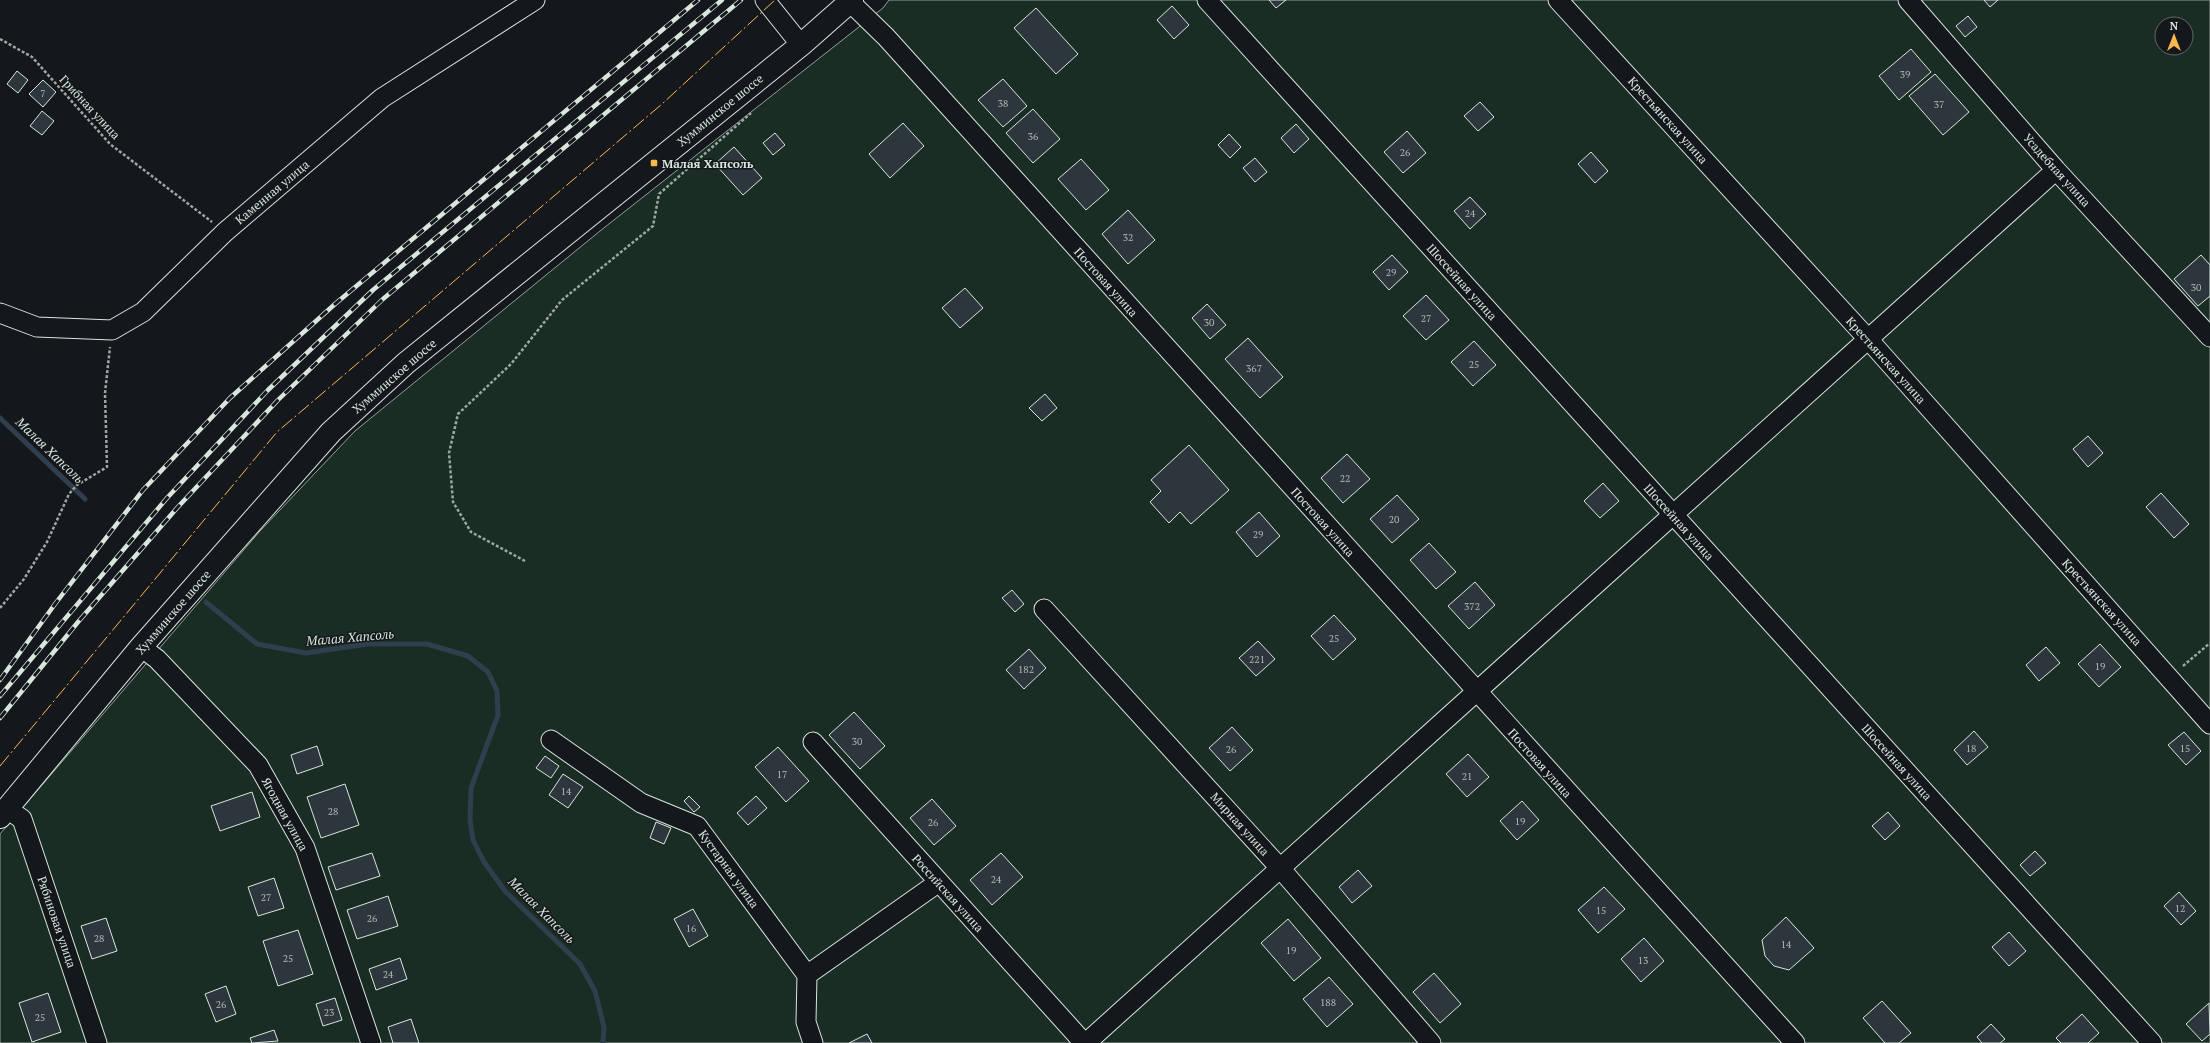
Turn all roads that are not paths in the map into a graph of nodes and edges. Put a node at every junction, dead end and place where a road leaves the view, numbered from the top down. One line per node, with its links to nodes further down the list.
1 (535, 0): 9 (street, Каменная улица)
2 (765, 0): 7 (street)
3 (1207, 0): 12 (street, Шоссейная улица)
4 (1558, 0): 11 (street, Крестьянская улица)
5 (1908, 0): 8 (street, Усадебная улица)
6 (851, 1): 7 (main road, Хумминское шоссе); 15 (street, Постовая улица)
7 (801, 45): 14 (main road, Хумминское шоссе)
8 (2056, 170): 10 (street, Усадебная улица); 11 (street)
9 (0, 313)
10 (2210, 338)
11 (1868, 339): 12 (street); 16 (street, Крестьянская улица)
12 (1672, 514): 15 (street); 29 (street, Шоссейная улица)
13 (1044, 609): 20 (street, Мирная улица)
14 (141, 647): 19 (main road, Хумминское шоссе); 24 (street, Ягодная улица)
15 (1476, 692): 20 (street); 28 (street, Постовая улица)
16 (2210, 724)
17 (550, 740): 22 (street, Кустарная улица)
18 (813, 742): 21 (street, Российская улица)
19 (3, 813): 23 (street, Рябиновая улица)
20 (1280, 868): 26 (street); 27 (street, Мирная улица)
21 (939, 882): 22 (street); 26 (street, Российская улица)
22 (807, 975): 25 (street)
23 (97, 1043)
24 (371, 1043)
25 (812, 1043)
26 (1085, 1043)
27 (1431, 1043)
28 (1795, 1043)
29 (2152, 1043)

